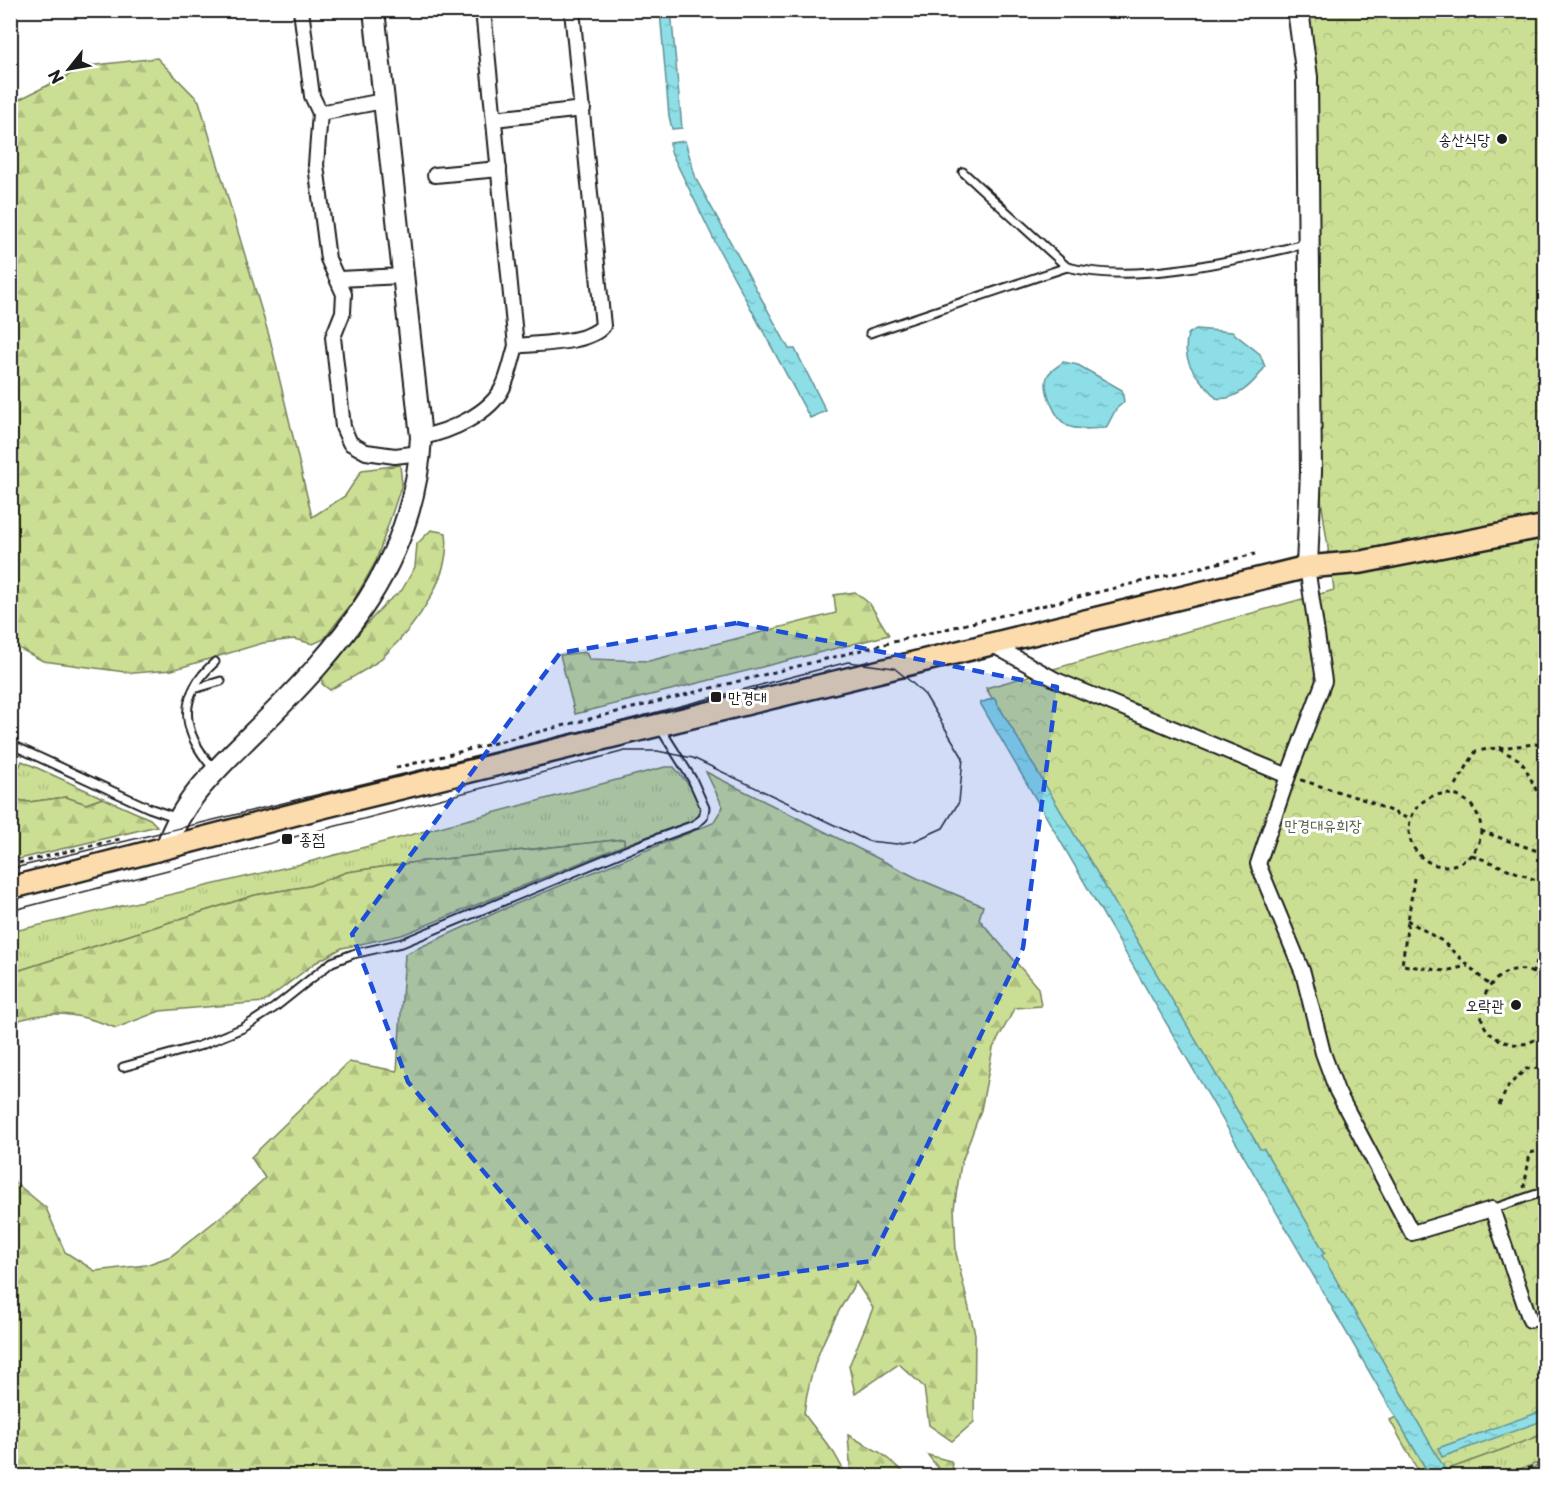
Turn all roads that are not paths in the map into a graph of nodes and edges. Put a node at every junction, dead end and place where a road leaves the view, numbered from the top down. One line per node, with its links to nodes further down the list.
1 (301, 10): 8 (street)
2 (374, 10): 6 (street)
3 (483, 10): 9 (street)
4 (572, 10): 7 (street)
5 (1298, 10): 13 (street)
6 (384, 101): 8 (street); 15 (street)
7 (583, 110): 9 (street); 18 (street)
8 (320, 113): 16 (street)
9 (494, 119): 10 (street)
10 (499, 169): 12 (street); 18 (street)
11 (963, 172): 14 (lane)
12 (435, 176)
13 (1308, 244): 14 (lane); 21 (street)
14 (1067, 267): 17 (lane)
15 (402, 276): 16 (street); 19 (street)
16 (339, 279): 19 (street)
17 (870, 333)
18 (516, 346): 19 (street)
19 (420, 445): 28 (street)
20 (1545, 526): 21 (main road)
21 (1307, 567): 22 (main road); 29 (street)
22 (991, 644): 26 (main road); 29 (street)
23 (215, 662): 25 (lane)
24 (221, 681): 25 (lane)
25 (194, 689): 28 (lane)
26 (659, 725): 31 (main road); 33 (lane)
27 (10, 744): 30 (lane)
28 (216, 771): 30 (street)
29 (1288, 776): 35 (street)
30 (178, 818): 31 (street)
31 (167, 846): 32 (main road)
32 (10, 888)
33 (123, 1067)
34 (1545, 1191): 35 (lane)
35 (1492, 1209): 36 (street)
36 (1530, 1320)

